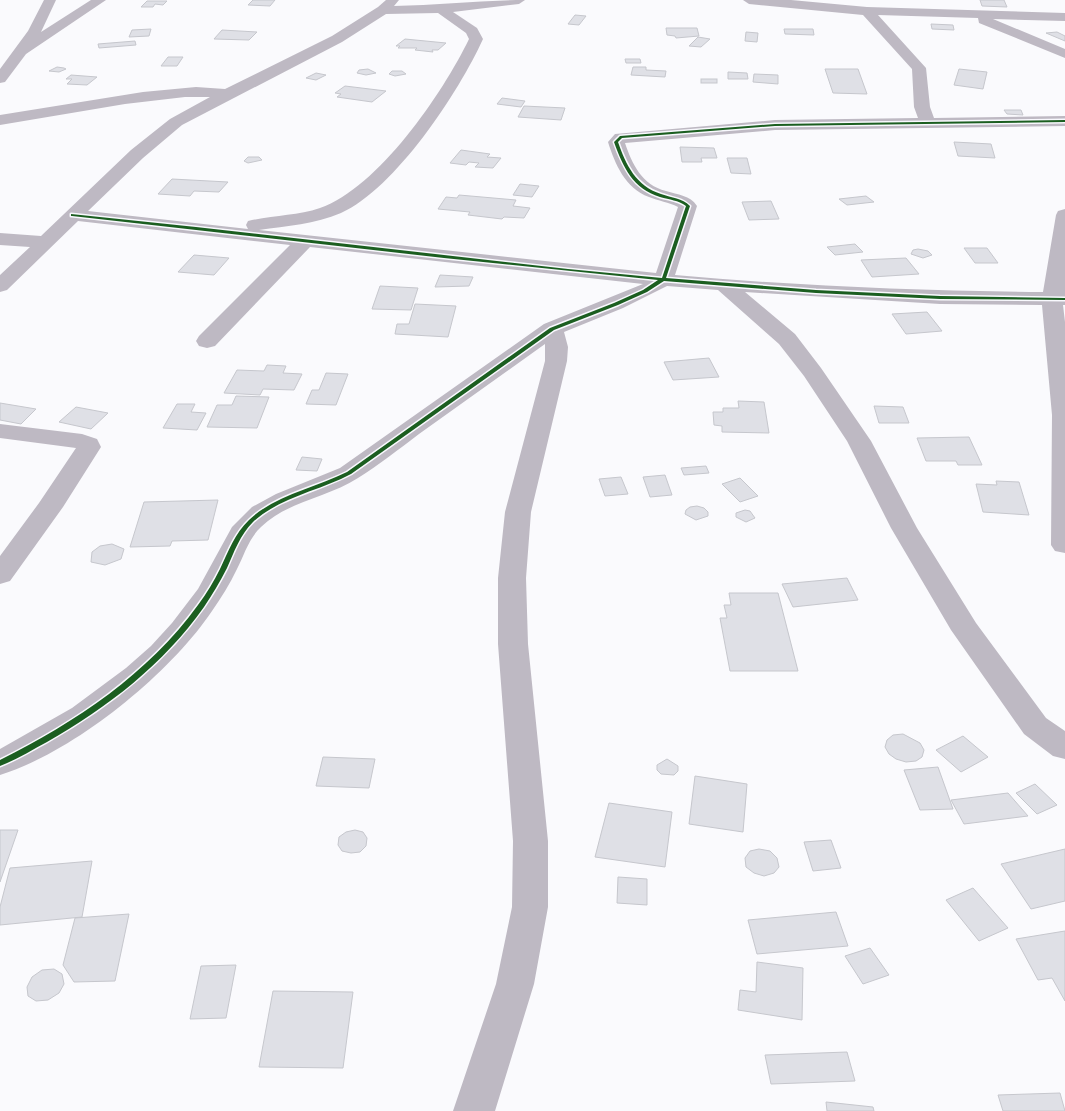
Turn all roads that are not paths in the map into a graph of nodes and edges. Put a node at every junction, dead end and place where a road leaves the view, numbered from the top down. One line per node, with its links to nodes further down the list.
1 (50, 0): 10 (street)
2 (100, 0): 10 (street)
3 (519, 0): 6 (street)
4 (749, 0): 7 (street)
5 (384, 4): 6 (street); 13 (street)
6 (441, 10): 19 (street)
7 (867, 11): 8 (street); 16 (street)
8 (959, 14): 9 (street); 11 (street)
9 (1065, 18)
10 (20, 52): 12 (street)
11 (1065, 54)
12 (0, 79)
13 (227, 94): 14 (street); 18 (street)
14 (0, 120)
15 (1065, 121): 16 (street)
16 (928, 122): 23 (street)
17 (1065, 214): 26 (street)
18 (72, 215): 19 (street); 22 (street)
19 (219, 230): 21 (street)
20 (0, 239): 22 (street)
21 (305, 241): 23 (street); 28 (street)
22 (47, 242): 25 (street)
23 (664, 279): 24 (street); 27 (street)
24 (724, 285): 26 (street); 32 (street)
25 (0, 286)
26 (1059, 299): 30 (street)
27 (552, 329): 33 (street); 34 (street)
28 (207, 341)
29 (0, 431): 31 (street)
30 (1065, 545)
31 (0, 575)
32 (1065, 746)
33 (0, 763)
34 (474, 1111)

